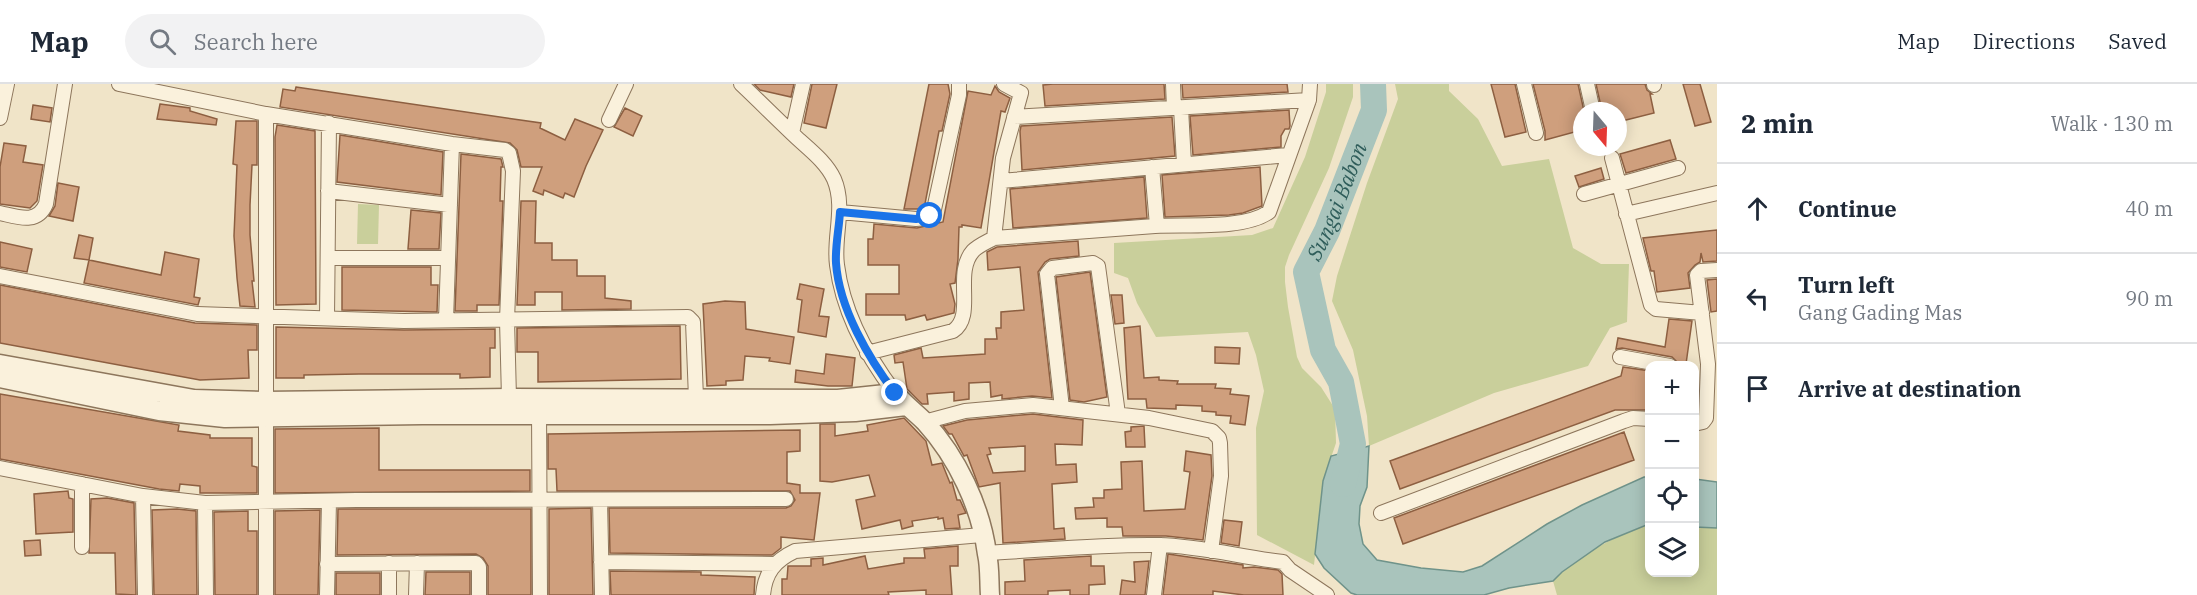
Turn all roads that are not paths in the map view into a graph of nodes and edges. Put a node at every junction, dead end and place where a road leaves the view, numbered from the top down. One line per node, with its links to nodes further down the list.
1 (7, 84): 19 (street)
2 (65, 84): 37 (street)
3 (119, 84): 17 (street)
4 (626, 84): 20 (street)
5 (741, 84): 22 (street)
6 (803, 84): 22 (street)
7 (959, 84): 36 (street)
8 (1004, 84): 13 (street)
9 (1173, 84): 16 (street)
10 (1310, 84): 14 (street)
11 (1524, 84): 23 (street)
12 (1587, 84): 15 (street)
13 (1023, 89): 18 (street)
14 (1309, 100): 16 (street); 25 (street)
15 (1591, 102)
16 (1177, 108): 18 (street); 27 (street)
17 (266, 114): 21 (street); 46 (street)
18 (1014, 117): 30 (street)
19 (0, 118)
20 (609, 120)
21 (329, 123): 24 (street); 32 (street)
22 (792, 133): 36 (street)
23 (1536, 133)
24 (452, 144): 35 (street); 49 (street)
25 (1288, 155): 27 (street); 39 (street)
26 (1612, 158): 31 (street)
27 (1184, 164): 28 (street)
28 (1152, 167): 30 (street); 39 (street)
29 (1678, 168): 31 (street)
30 (1000, 181): 40 (street)
31 (1619, 184): 34 (street); 38 (street)
32 (328, 191): 35 (street); 41 (street)
33 (1717, 193): 38 (street)
34 (1584, 194)
35 (450, 205): 42 (street)
36 (840, 212): 50 (street)
37 (0, 213)
38 (1626, 214): 45 (street)
39 (1157, 226): 40 (street)
40 (994, 238): 50 (street)
41 (328, 258): 42 (street); 47 (street)
42 (448, 258): 48 (street)
43 (1717, 270): 45 (street)
44 (0, 276): 46 (street)
45 (1702, 313): 54 (street)
46 (265, 316): 47 (street); 61 (street)
47 (327, 318): 48 (street)
48 (446, 320): 49 (street)
49 (507, 320): 56 (street); 57 (street)
50 (867, 353): 58 (street)
51 (1620, 357): 52 (street)
52 (1645, 362)
53 (0, 364): 61 (street)
54 (1701, 371): 65 (street)
55 (0, 378): 61 (street)
56 (509, 398): 59 (street); 61 (street)
57 (696, 398): 58 (street); 59 (street)
58 (900, 400): 59 (street); 64 (street)
59 (539, 407): 61 (street); 72 (street)
60 (1062, 408): 62 (street); 62 (street); 64 (street)
61 (266, 409): 73 (street)
62 (1118, 414): 79 (street)
63 (1645, 419): 75 (street)
64 (924, 422): 76 (street)
65 (1699, 423)
66 (0, 468): 67 (street)
67 (82, 484): 68 (street); 78 (street)
68 (143, 496): 74 (street); 86 (street)
69 (786, 499): 70 (street)
70 (600, 500): 72 (street); 81 (street)
71 (329, 501): 72 (street); 73 (street); 84 (street)
72 (540, 501): 93 (street)
73 (266, 502): 74 (street); 88 (street)
74 (205, 503): 87 (street)
75 (1381, 513)
76 (982, 535): 80 (street); 85 (street)
77 (1160, 545): 79 (street); 80 (street); 97 (street)
78 (82, 547)
79 (1211, 551): 98 (street)
80 (987, 552): 96 (street)
81 (601, 562): 85 (street); 94 (street)
82 (389, 563): 83 (street); 84 (street); 90 (street)
83 (417, 563): 91 (street); 92 (street)
84 (327, 564): 89 (street)
85 (775, 564): 95 (street)
86 (145, 595)
87 (206, 595)
88 (266, 595)
89 (327, 595)
90 (389, 595)
91 (416, 595)
92 (479, 595)
93 (540, 595)
94 (602, 595)
95 (763, 595)
96 (990, 595)
97 (1154, 595)
98 (1327, 595)

